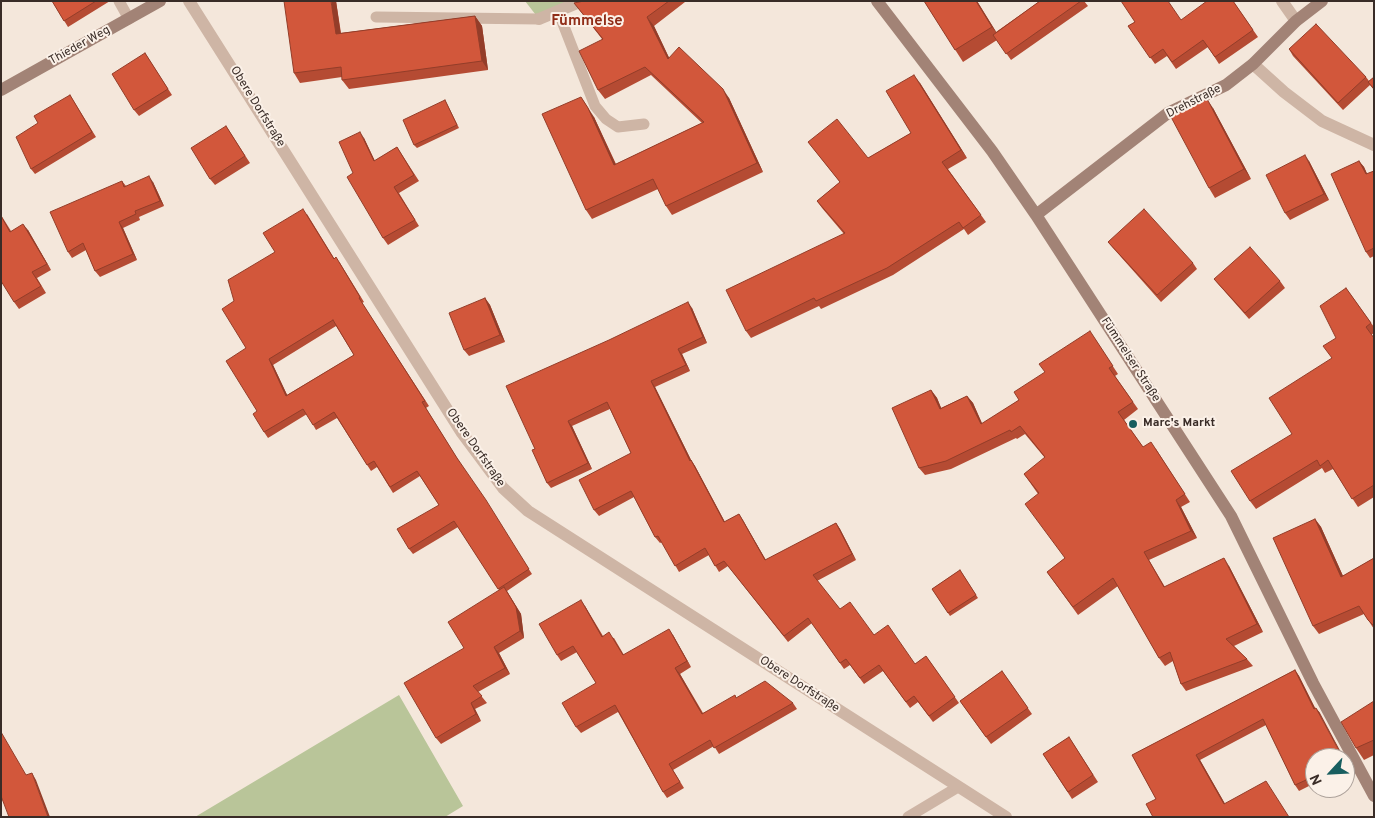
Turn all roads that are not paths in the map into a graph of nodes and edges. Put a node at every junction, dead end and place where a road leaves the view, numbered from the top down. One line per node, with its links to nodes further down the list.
1 (119, 1): 10 (lane)
2 (160, 1): 10 (street, Thieder Weg)
3 (189, 1): 18 (street, Obere Dorfstraße)
4 (582, 1): 8 (street)
5 (877, 1): 17 (street, Fümmelser Straße)
6 (1282, 1): 12 (street)
7 (1322, 1): 12 (street, Drehstraße)
8 (558, 11): 11 (street); 15 (lane)
9 (376, 17): 11 (lane)
10 (129, 18): 14 (street, Thieder Weg)
11 (539, 19)
12 (1296, 21): 13 (street, Drehstraße)
13 (1253, 64): 16 (street); 17 (street, Drehstraße)
14 (1, 90)
15 (644, 124)
16 (1374, 145)
17 (1036, 215): 19 (street, Fümmelser Straße)
18 (958, 787): 20 (lane); 21 (street, Obere Dorfstraße)
19 (1374, 796)
20 (908, 817)
21 (1006, 817)

